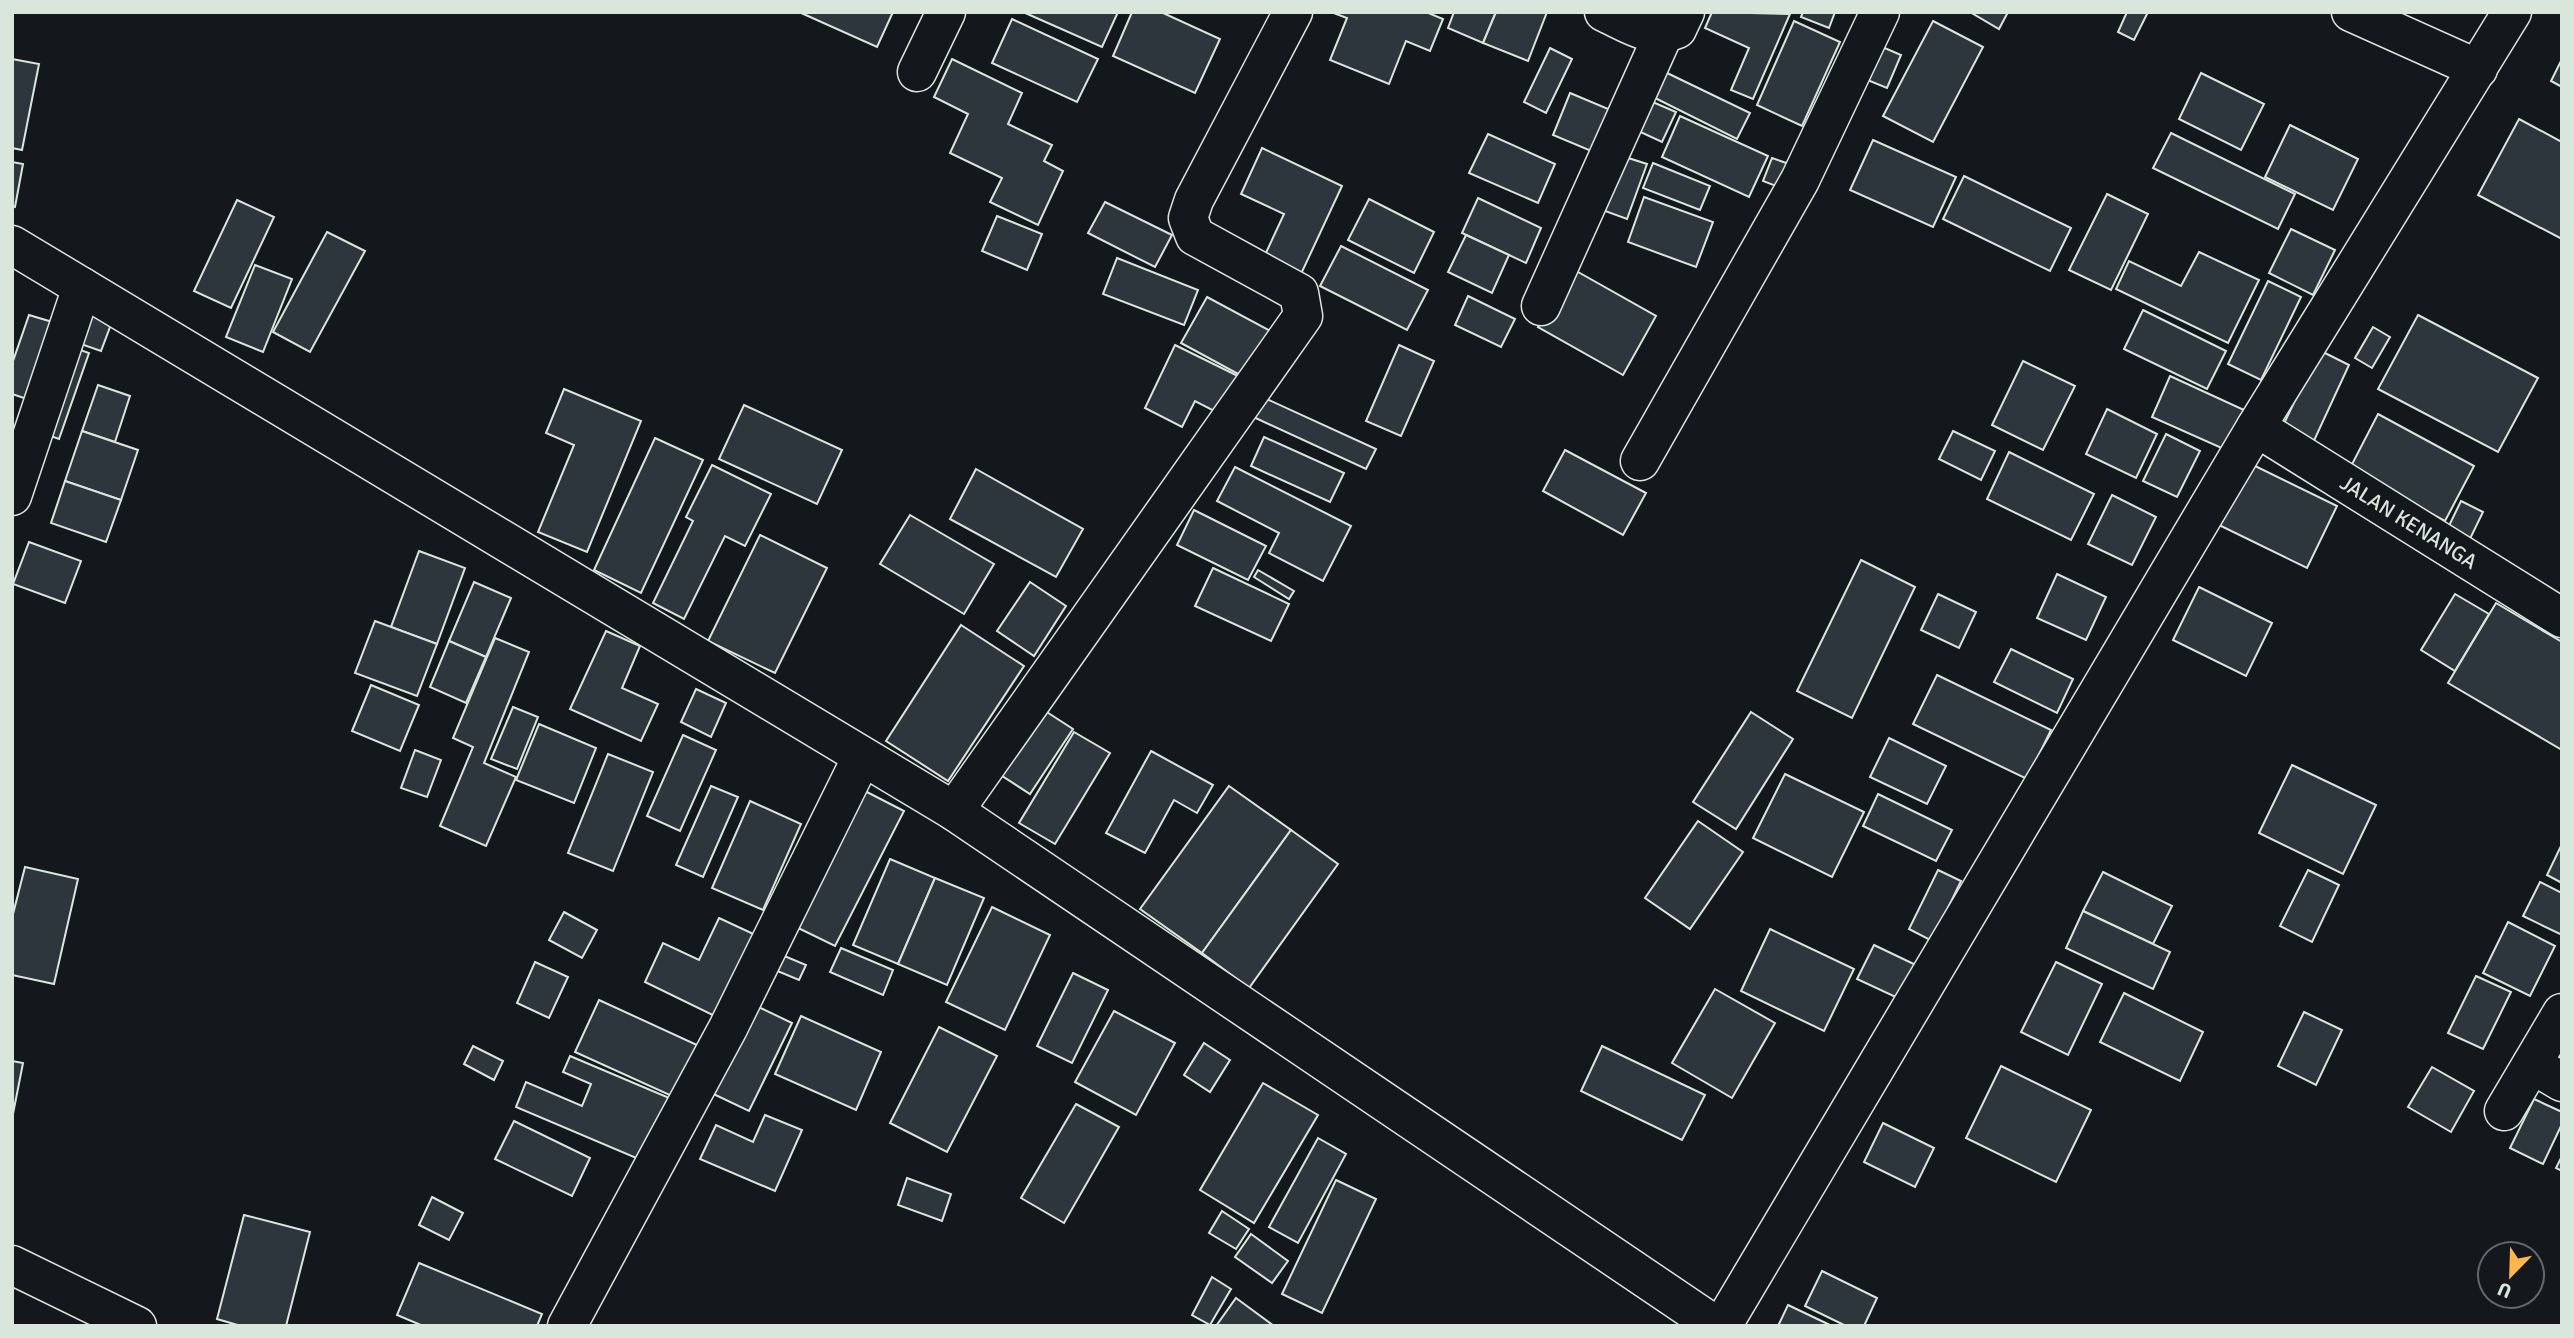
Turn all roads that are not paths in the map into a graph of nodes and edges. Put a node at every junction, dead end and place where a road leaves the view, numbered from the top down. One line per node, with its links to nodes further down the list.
1 (946, 12): 9 (street)
2 (1293, 12): 18 (street)
3 (1604, 12): 7 (street)
4 (1880, 12): 14 (street)
5 (2351, 12): 8 (street)
6 (2512, 12): 8 (street)
7 (1674, 24): 12 (street)
8 (2478, 69): 13 (street)
9 (917, 72)
10 (12, 245): 11 (street)
11 (82, 287): 15 (street); 17 (street)
12 (1541, 306)
13 (2256, 427): 16 (street, JALAN KENANGA); 26 (street)
14 (1640, 461)
15 (12, 496)
16 (2562, 618)
17 (862, 757): 18 (street); 24 (street)
18 (954, 811): 25 (street)
19 (2562, 1013): 20 (street)
20 (2547, 1073): 21 (street)
21 (2504, 1111)
22 (12, 1265): 23 (street)
23 (137, 1326)
24 (567, 1326)
25 (1716, 1326)
26 (1722, 1326)

